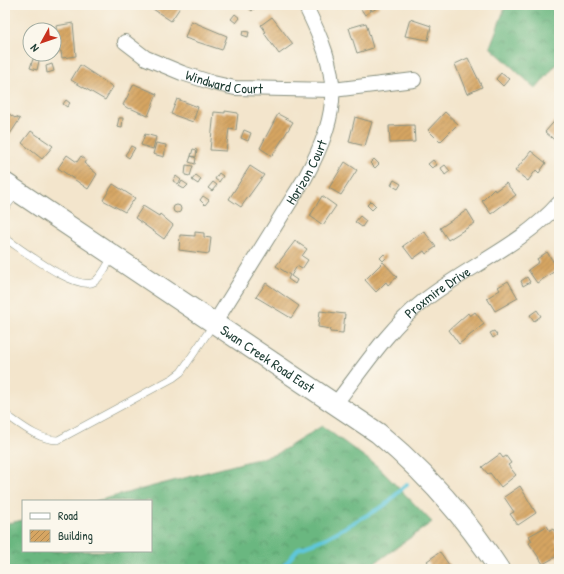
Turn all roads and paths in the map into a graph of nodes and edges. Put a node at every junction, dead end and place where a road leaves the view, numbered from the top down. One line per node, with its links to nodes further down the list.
1 (305, 5): 4 (street, Horizon Court)
2 (125, 42): 4 (street, Windward Court)
3 (414, 80): 4 (street, Windward Court)
4 (333, 90): 10 (street, Horizon Court)
5 (11, 187): 7 (lane); 9 (main road, Swan Creek Road East)
6 (559, 203): 11 (street, Proxmire Drive)
7 (5, 208)
8 (5, 235): 9 (lane)
9 (113, 256): 10 (main road, Swan Creek Road East)
10 (214, 324): 11 (main road, Swan Creek Road East); 12 (lane)
11 (336, 403): 13 (main road, Swan Creek Road East)
12 (5, 414)
13 (498, 569)

